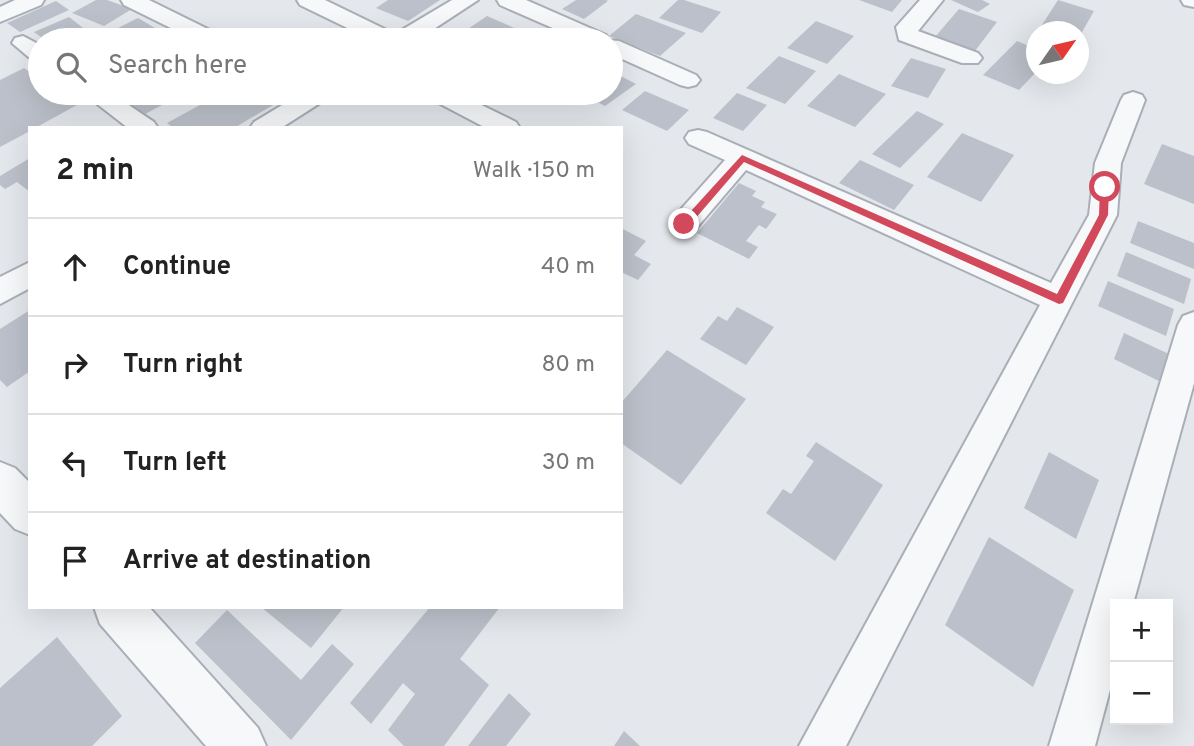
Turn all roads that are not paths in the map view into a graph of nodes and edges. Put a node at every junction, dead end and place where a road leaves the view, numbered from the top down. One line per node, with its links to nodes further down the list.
1 (33, 0): 7 (street)
2 (132, 0): 8 (street)
3 (307, 0): 9 (street)
4 (467, 0): 10 (street)
5 (508, 0): 11 (street)
6 (932, 0): 13 (street)
7 (0, 15)
8 (188, 28)
9 (364, 28)
10 (422, 28)
11 (571, 28)
12 (623, 51): 14 (street)
13 (970, 58)
14 (688, 80)
15 (1133, 100): 27 (street)
16 (112, 105): 19 (street)
17 (298, 105): 20 (street)
18 (462, 105): 21 (street)
19 (142, 126)
20 (265, 126)
21 (503, 126)
22 (698, 138): 23 (street)
23 (742, 158): 24 (street); 27 (street)
24 (684, 224)
25 (28, 275): 26 (street)
26 (0, 292)
27 (1059, 300): 33 (street)
28 (1194, 325): 34 (street)
29 (0, 482): 30 (street)
30 (28, 512)
31 (119, 609): 32 (street)
32 (240, 746)
33 (822, 746)
34 (1072, 746)

